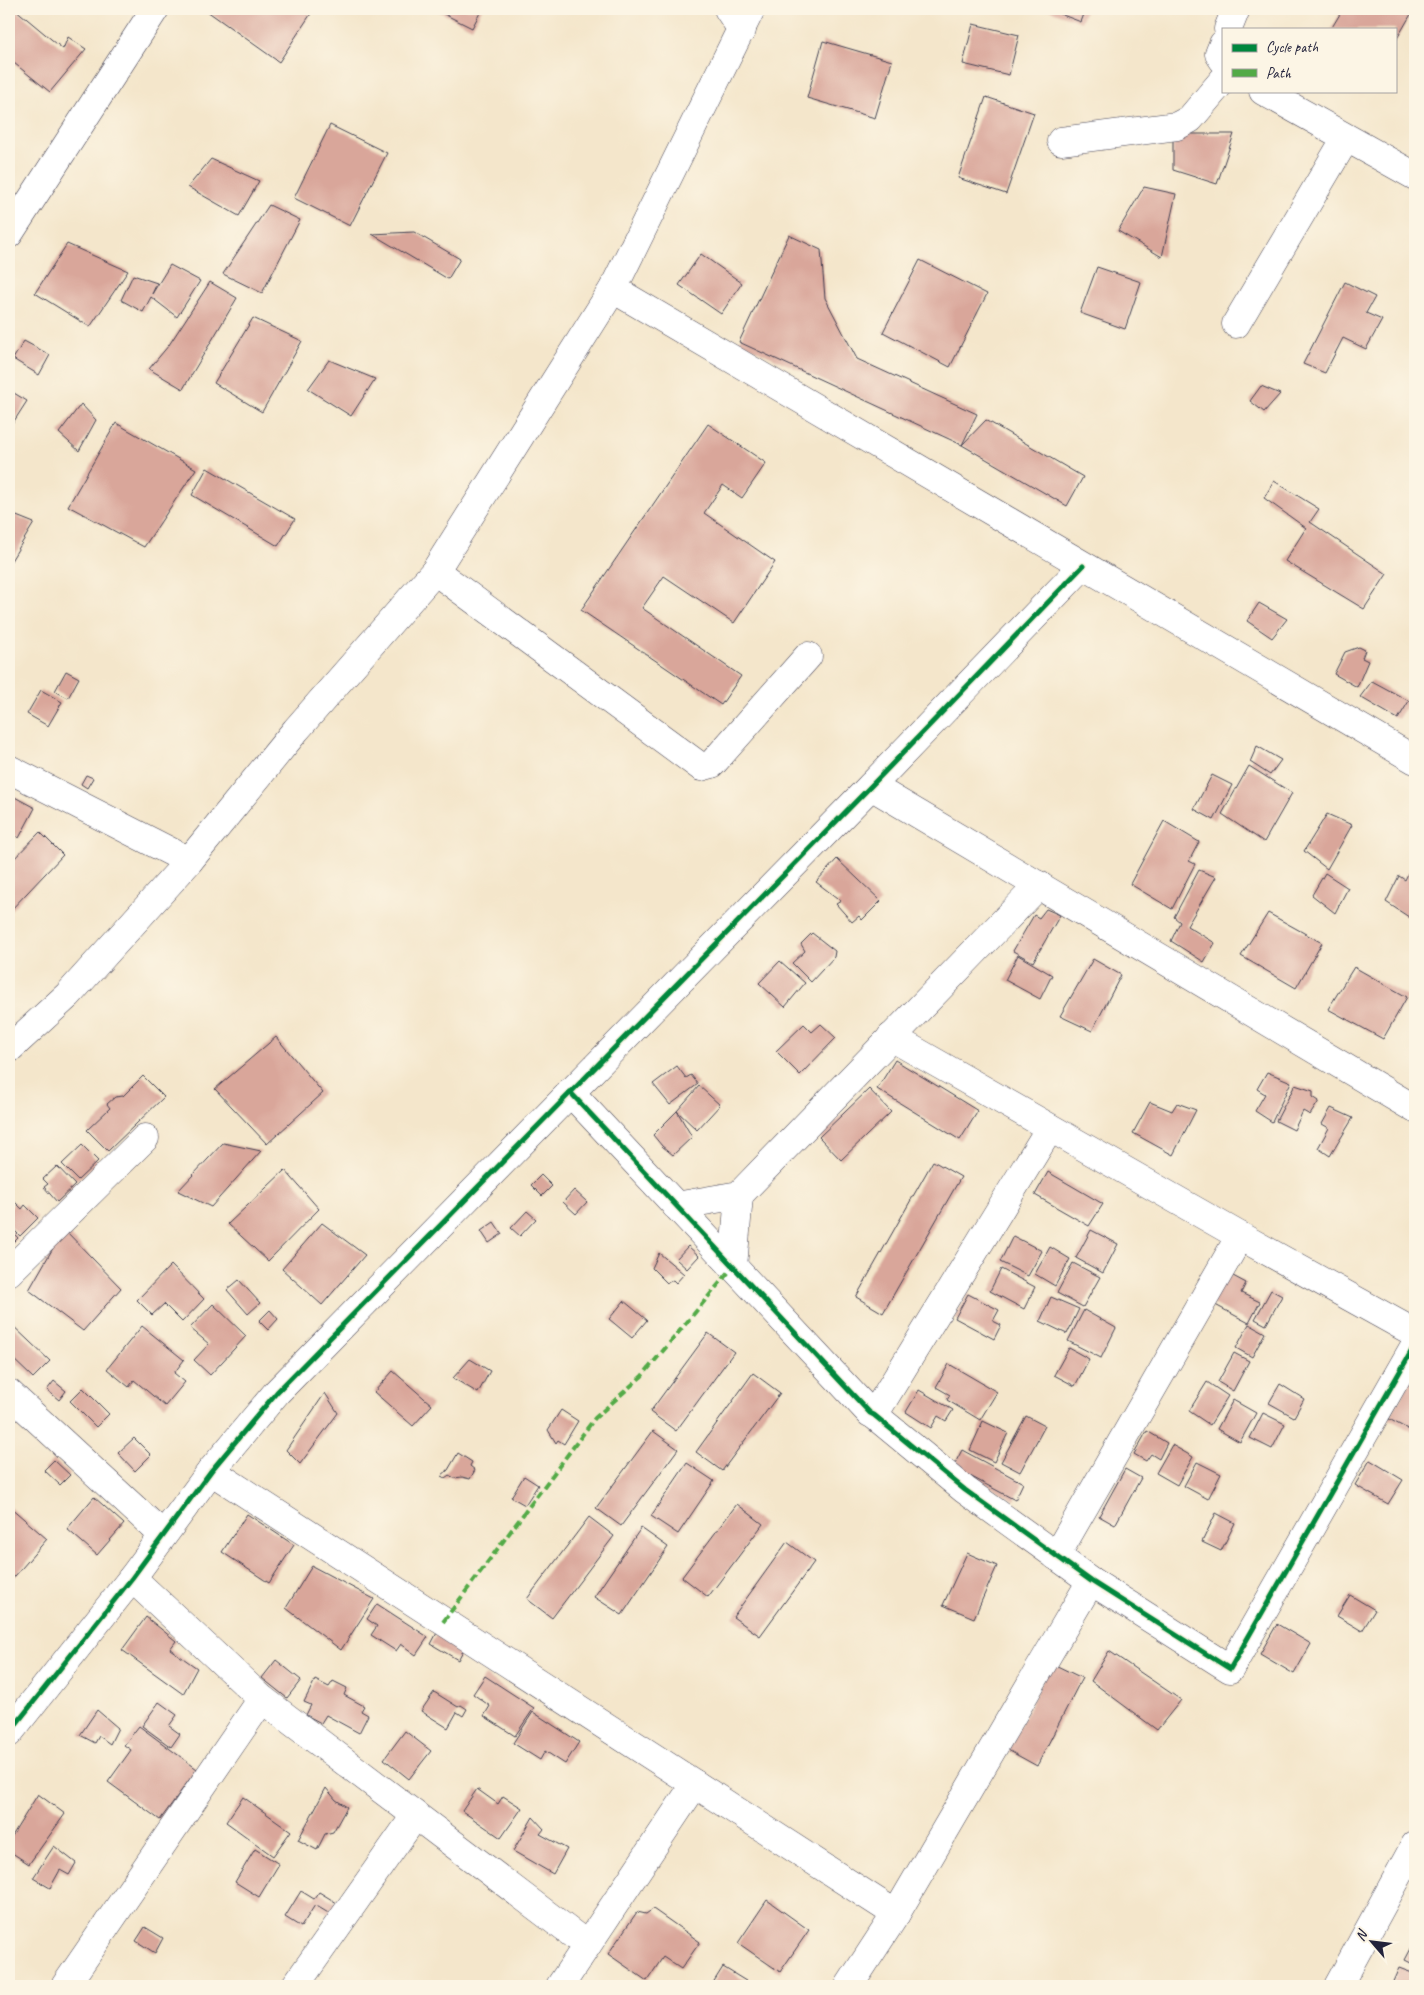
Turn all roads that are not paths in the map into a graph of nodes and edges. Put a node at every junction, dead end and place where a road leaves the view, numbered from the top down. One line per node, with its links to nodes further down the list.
1 (155, 9): 12 (street)
2 (1236, 9): 4 (street)
3 (741, 16): 13 (street)
4 (1228, 28)
5 (1222, 46): 6 (street)
6 (1222, 58)
7 (1222, 81): 10 (street)
8 (1265, 92): 9 (street)
9 (1346, 138): 11 (street); 14 (street)
10 (1062, 141)
11 (1415, 176)
12 (9, 234)
13 (613, 290): 15 (street); 16 (street)
14 (1236, 324)
15 (1083, 566): 18 (street); 20 (street)
16 (435, 570): 17 (street); 21 (street)
17 (808, 656)
18 (1415, 760)
19 (9, 769): 21 (street)
20 (871, 786): 22 (street); 25 (street)
21 (189, 861): 24 (street)
22 (1039, 886): 23 (street); 26 (street)
23 (891, 1037): 27 (street); 29 (street)
24 (9, 1049)
25 (570, 1092): 30 (street); 38 (street)
26 (1415, 1110)
27 (1050, 1128): 31 (street); 37 (street)
28 (146, 1138): 33 (street)
29 (739, 1195): 30 (street); 32 (street)
30 (676, 1206): 32 (street)
31 (1240, 1236): 34 (street); 40 (street)
32 (733, 1267): 37 (street)
33 (9, 1272)
34 (1415, 1332)
35 (1415, 1345): 42 (street)
36 (9, 1393): 39 (street)
37 (874, 1415): 40 (street)
38 (211, 1471): 39 (street); 45 (street)
39 (164, 1535): 41 (street)
40 (1056, 1556): 42 (street)
41 (132, 1578): 43 (street); 44 (street)
42 (1091, 1581): 49 (street)
43 (262, 1699): 46 (street); 51 (street)
44 (9, 1733)
45 (695, 1784): 49 (street); 50 (street)
46 (415, 1816): 50 (street); 52 (street)
47 (1415, 1845): 48 (street)
48 (1407, 1878): 55 (street)
49 (896, 1914): 54 (street)
50 (587, 1945): 53 (street)
51 (65, 1986)
52 (296, 1986)
53 (560, 1986)
54 (849, 1986)
55 (1338, 1986)

